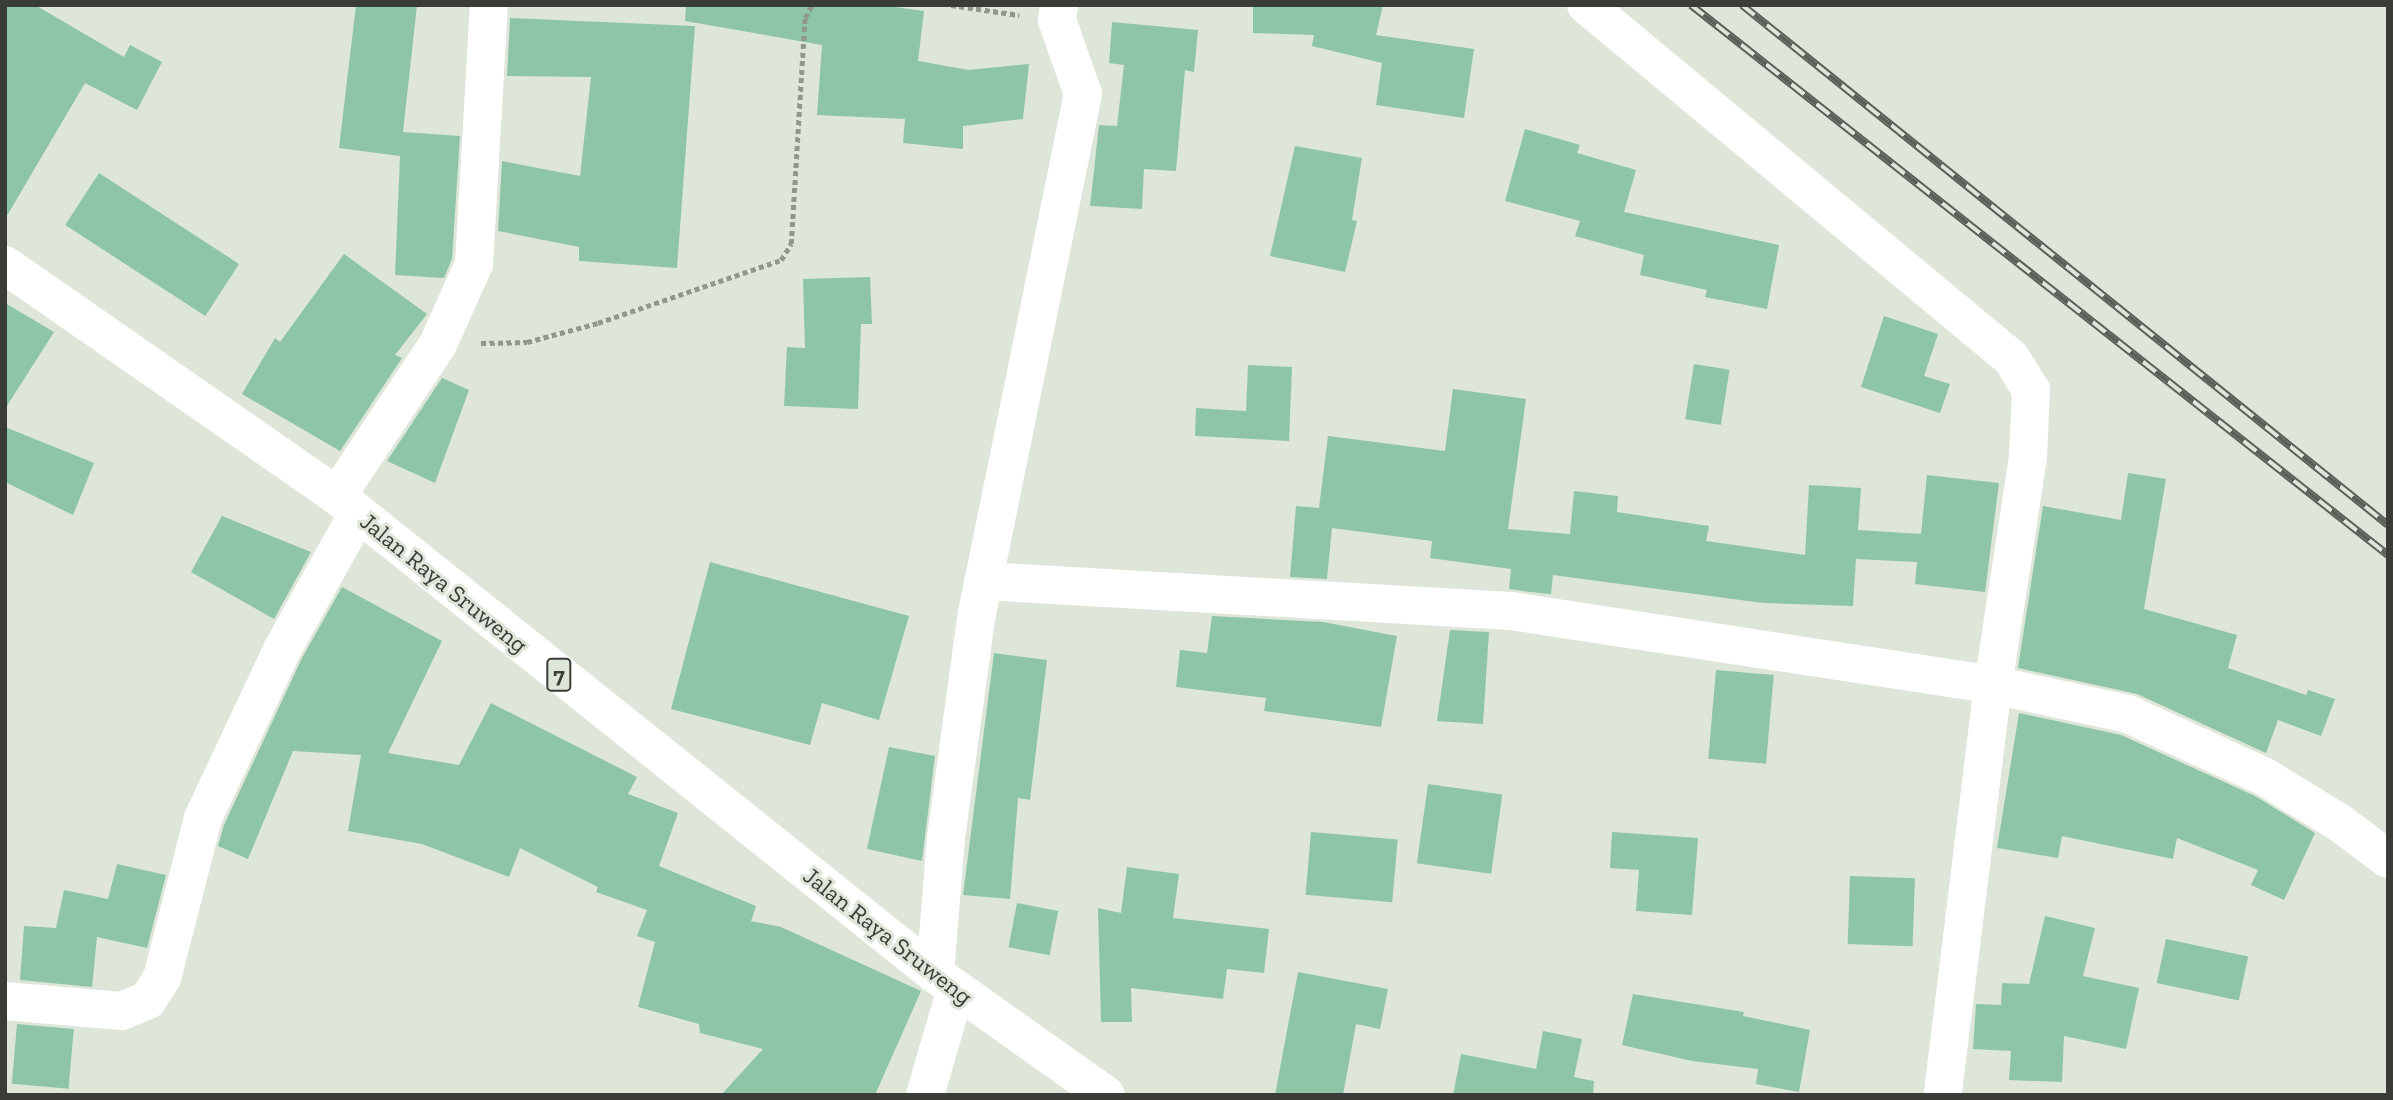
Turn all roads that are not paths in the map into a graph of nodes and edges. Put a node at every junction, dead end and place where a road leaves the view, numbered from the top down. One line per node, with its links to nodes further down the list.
1 (489, 5): 5 (main road)
2 (1586, 5): 7 (main road)
3 (1058, 13): 6 (main road)
4 (5, 265): 5 (main road, Jalan Raya Sruweng / 7)
5 (348, 505): 9 (main road, Jalan Raya Sruweng / 7); 10 (main road)
6 (983, 581): 7 (main road); 9 (main road)
7 (1993, 685): 8 (main road); 13 (main road)
8 (2388, 859)
9 (946, 982): 11 (main road); 12 (main road, Jalan Raya Sruweng / 7)
10 (5, 1001)
11 (925, 1095)
12 (1106, 1095)
13 (1943, 1095)

